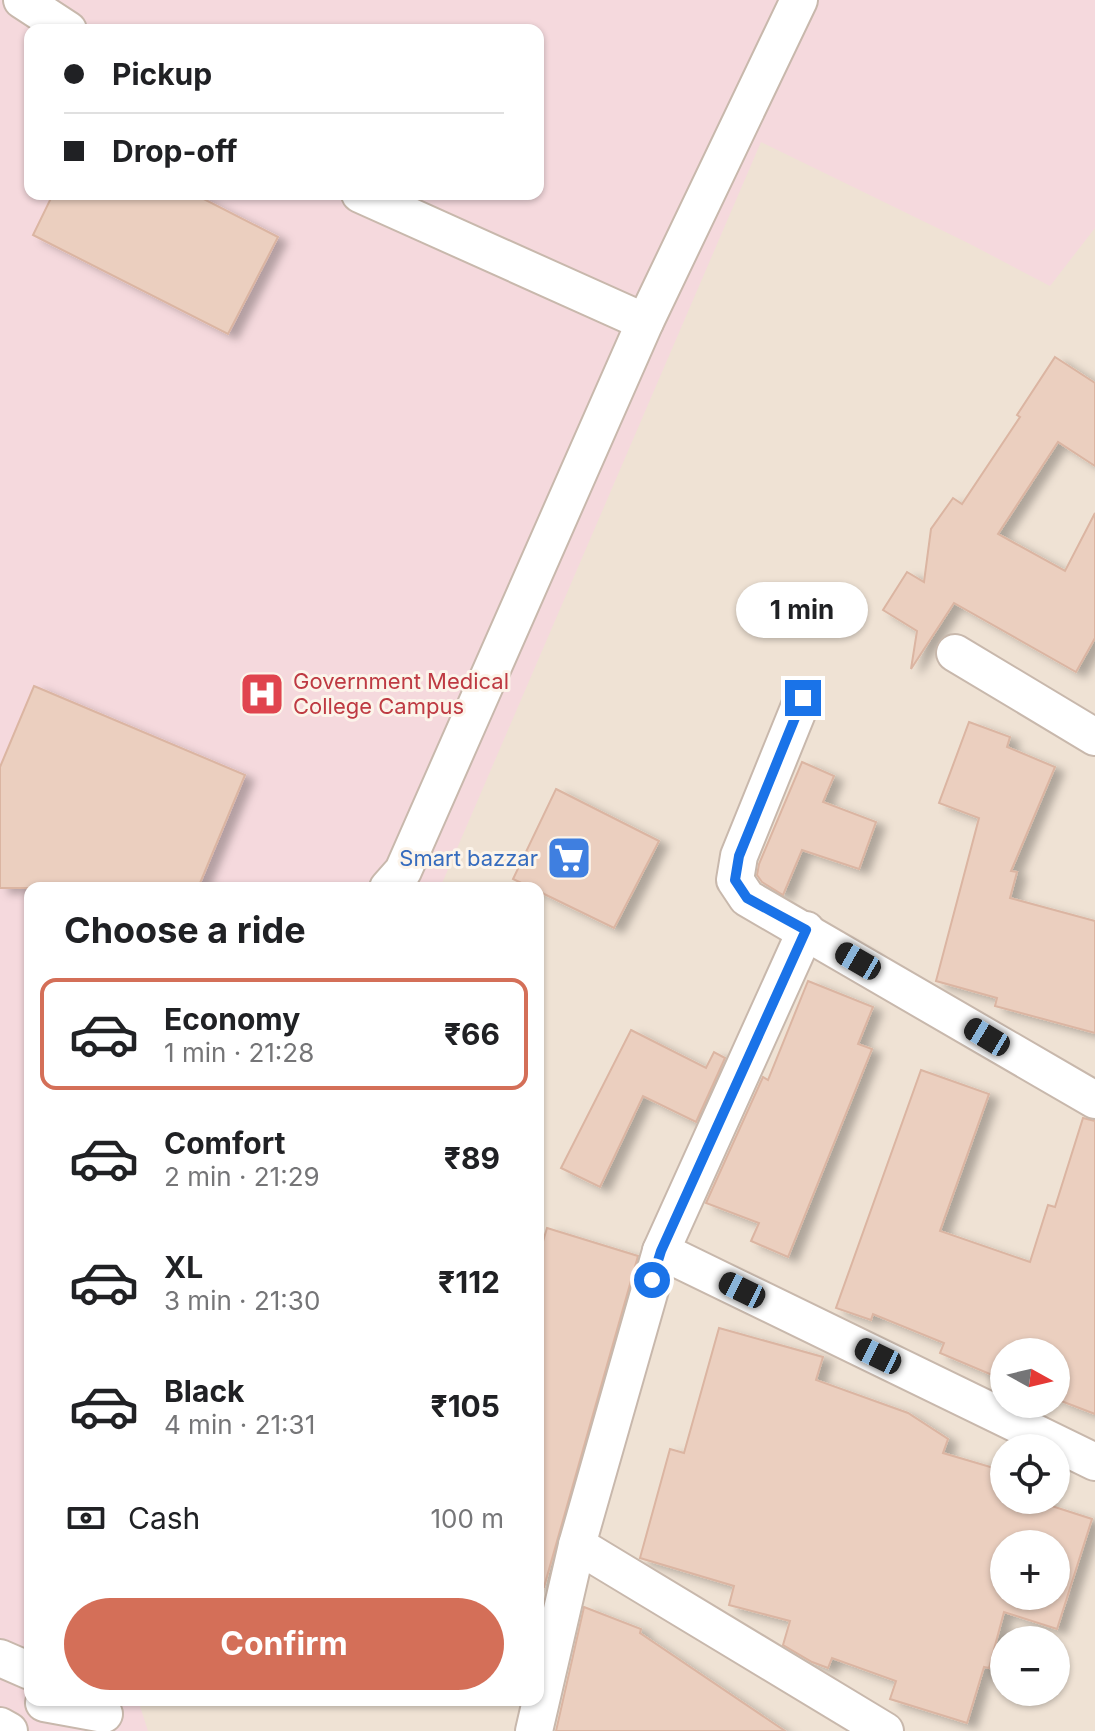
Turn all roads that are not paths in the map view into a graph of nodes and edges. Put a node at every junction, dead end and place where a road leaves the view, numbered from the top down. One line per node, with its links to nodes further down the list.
1 (22, 0): 3 (street)
2 (799, 0): 5 (street)
3 (59, 24)
4 (373, 200): 5 (street)
5 (645, 322): 9 (street)
6 (955, 653): 8 (street)
7 (803, 698): 10 (street)
8 (1095, 737)
9 (400, 882)
10 (806, 930): 11 (street); 12 (street)
11 (1095, 1100)
12 (661, 1251): 13 (street); 14 (street)
13 (1095, 1462)
14 (577, 1545): 17 (street); 24 (street)
15 (0, 1658): 16 (street)
16 (24, 1684)
17 (544, 1688)
18 (63, 1706): 20 (street)
19 (540, 1706): 23 (street)
20 (105, 1715)
21 (0, 1726): 22 (street)
22 (9, 1731)
23 (534, 1731)
24 (885, 1731)

